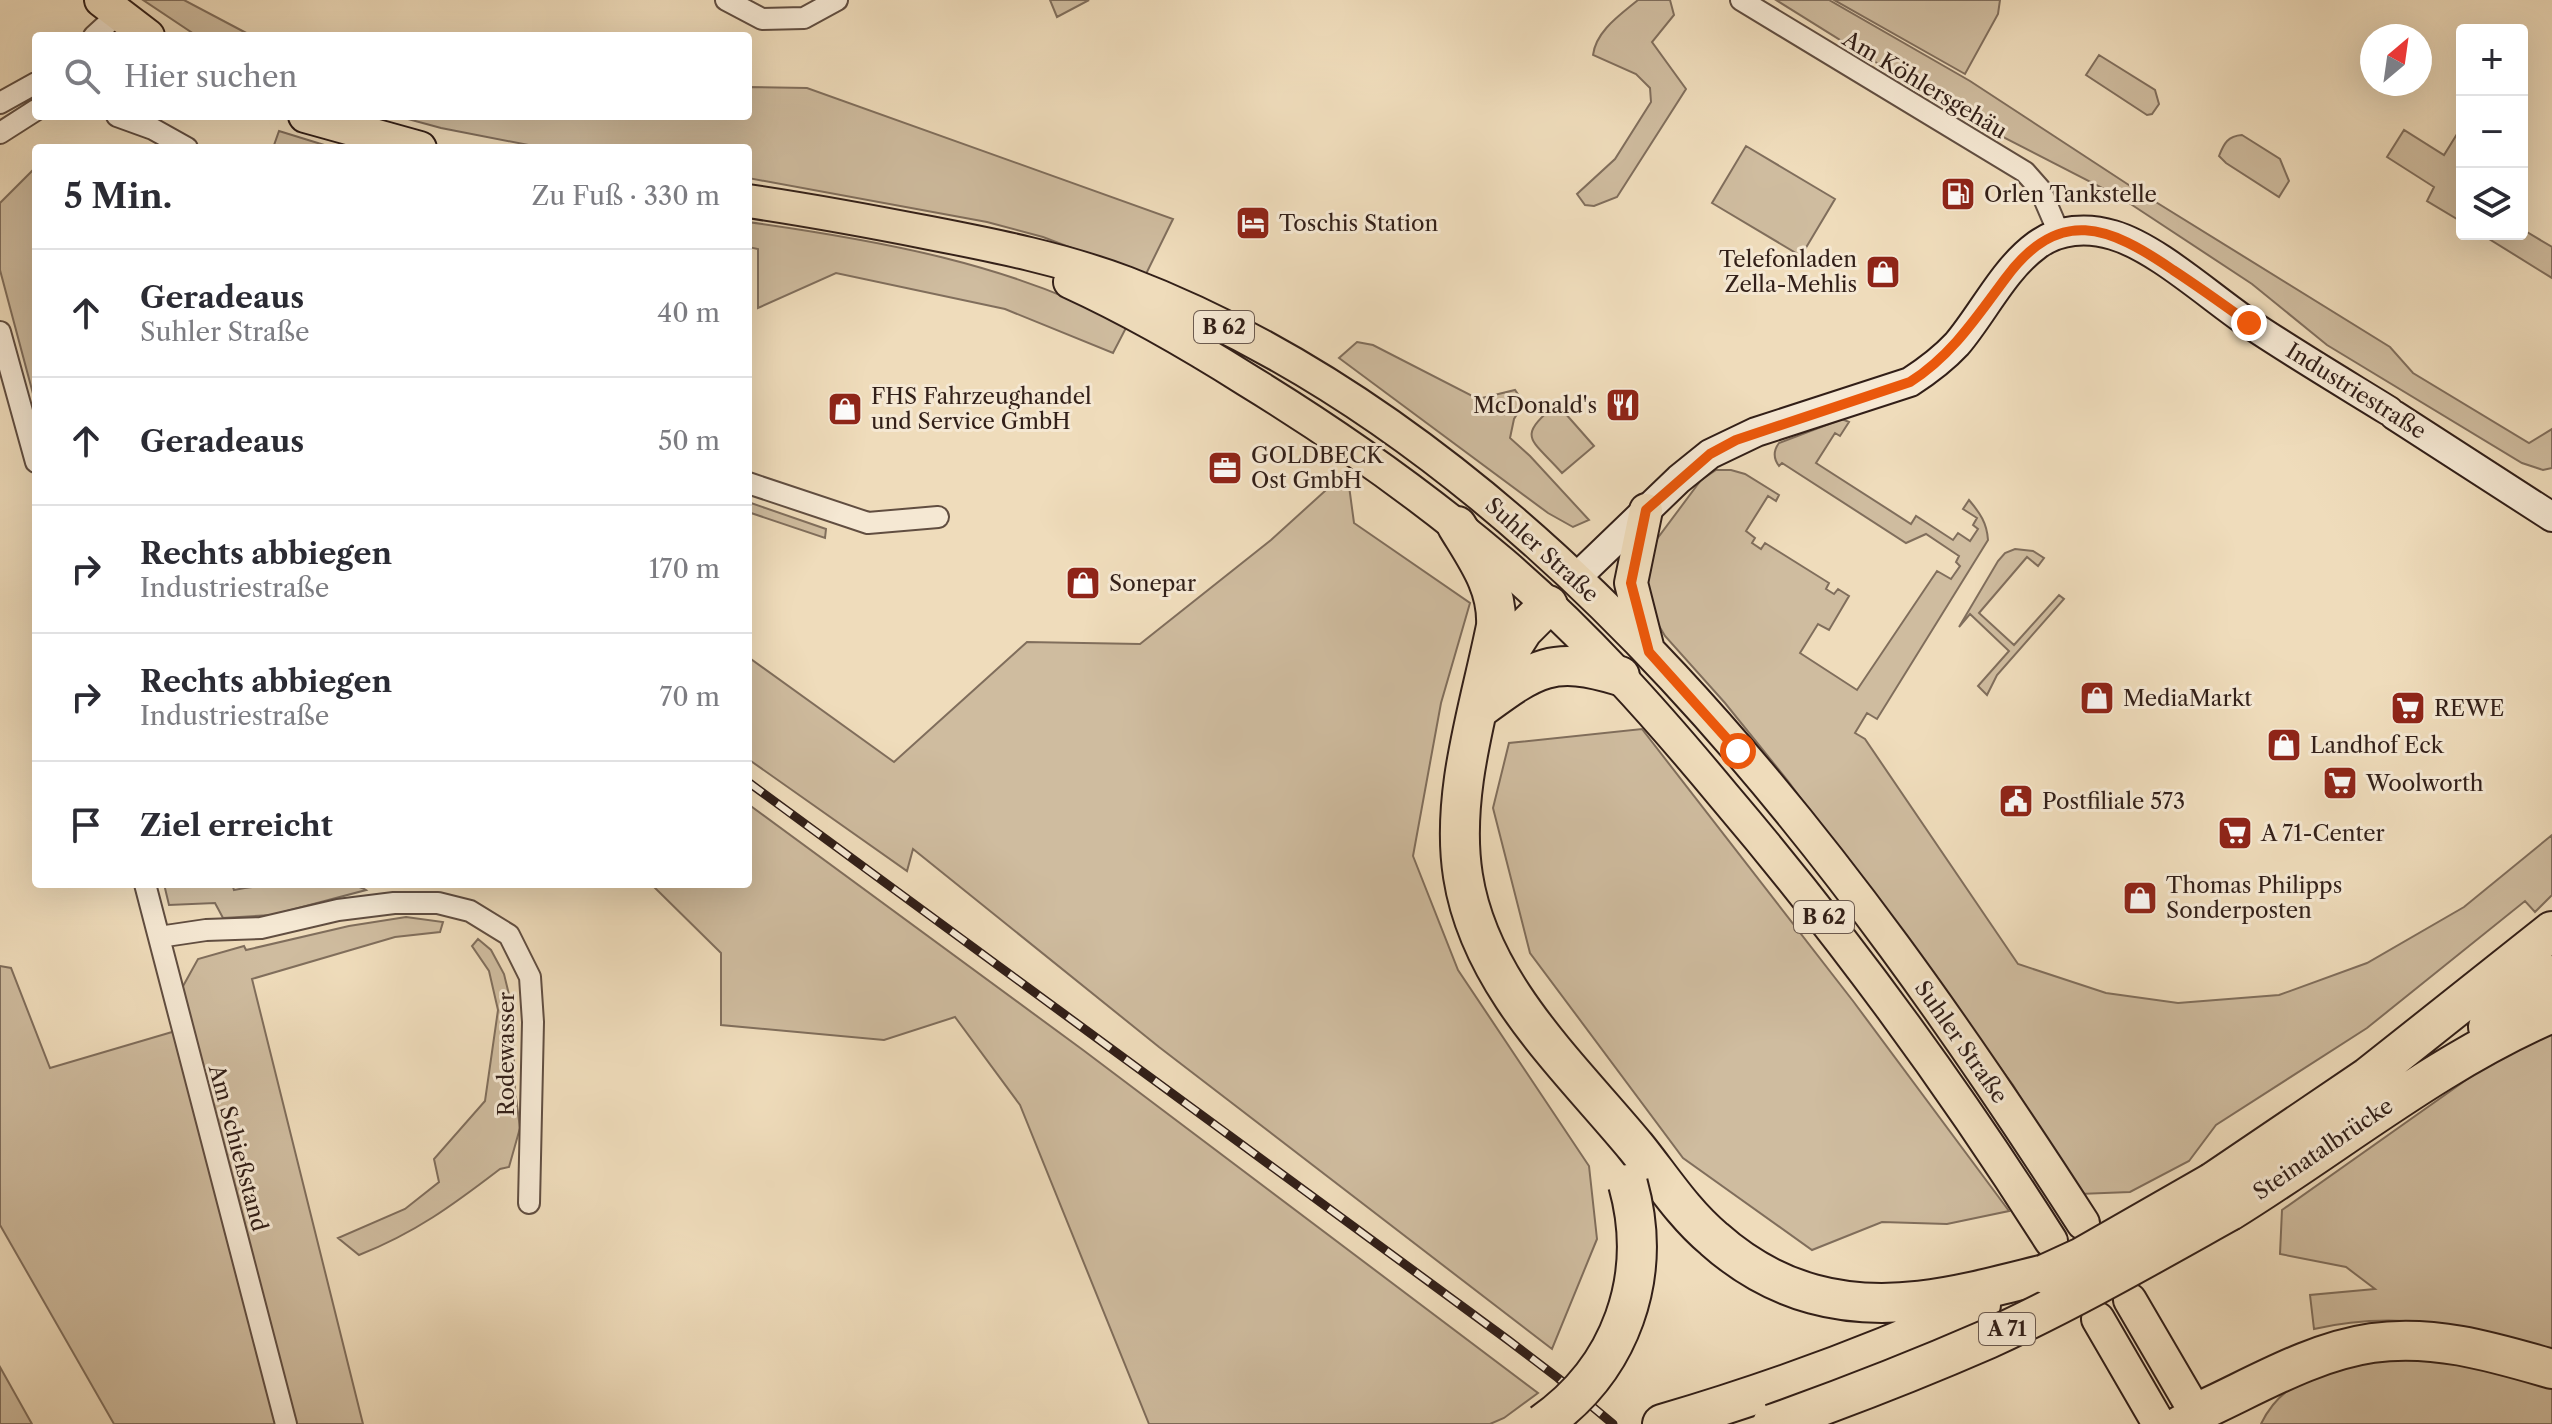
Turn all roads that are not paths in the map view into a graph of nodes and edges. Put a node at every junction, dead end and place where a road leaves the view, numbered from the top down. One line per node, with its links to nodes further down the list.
1 (726, 0): 2 (street)
2 (837, 0)
3 (1741, 0): 16 (street, Am Köhlersgehäu)
4 (128, 23): 5 (street)
5 (104, 32)
6 (32, 85): 7 (street)
7 (0, 103)
8 (32, 112): 11 (street)
9 (128, 120): 12 (street)
10 (319, 120): 13 (main road)
11 (0, 132)
12 (180, 144)
13 (406, 144)
14 (752, 202): 15 (main road, Suhler Straße / B 62)
15 (908, 229): 23 (main road, Suhler Straße / B 62); 24 (main road, Suhler Straße / B 62)
16 (2059, 233): 20 (street); 22 (street, Industriestraße)
17 (0, 332): 18 (street)
18 (32, 448)
19 (752, 484): 21 (street)
20 (1646, 510): 24 (street); 26 (main road)
21 (938, 517)
22 (2552, 517)
23 (1457, 526): 25 (main road, Suhler Straße / B 62); 28 (highway)
24 (1576, 578): 25 (main road); 26 (main road, Suhler Straße / B 62)
25 (1548, 605): 27 (main road, Suhler Straße / B 62); 28 (highway)
26 (1649, 652): 38 (main road, Suhler Straße / B 62)
27 (1620, 676): 28 (highway); 39 (main road, Suhler Straße / B 62)
28 (1479, 709): 35 (highway)
29 (146, 888): 31 (street, Am Schießstand)
30 (2552, 931): 36 (highway, A 71)
31 (159, 937): 37 (street, Rodewasser); 45 (street, Am Schießstand)
32 (2552, 975): 34 (highway, A 71)
33 (2552, 1013): 34 (highway)
34 (2415, 1087): 36 (highway, Steinatalbrücke / A 71)
35 (1642, 1177): 39 (highway); 46 (highway, bridge)
36 (2222, 1196): 39 (highway, A 71, bridge); 48 (highway, A 71, bridge)
37 (529, 1203)
38 (2083, 1223)
39 (2048, 1258): 47 (highway, A 71)
40 (2130, 1300): 44 (main road)
41 (2098, 1319): 49 (main road)
42 (2552, 1369): 43 (highway)
43 (2291, 1370): 44 (highway); 50 (highway)
44 (2191, 1420)
45 (286, 1424)
46 (1542, 1424)
47 (1662, 1424)
48 (1772, 1424)
49 (2159, 1424)
50 (2249, 1424)

